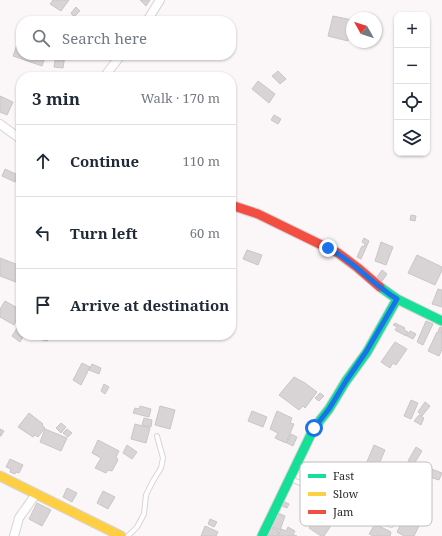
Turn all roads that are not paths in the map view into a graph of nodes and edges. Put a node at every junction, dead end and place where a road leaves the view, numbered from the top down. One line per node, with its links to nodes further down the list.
1 (160, 0): 2 (street)
2 (149, 16)
3 (117, 60): 4 (street)
4 (108, 72)
5 (0, 124): 6 (street)
6 (16, 136)
7 (236, 207): 8 (street)
8 (397, 299): 9 (street); 12 (street)
9 (442, 321)
10 (157, 436): 17 (lane)
11 (0, 476): 14 (street)
12 (289, 478): 13 (lane); 18 (street)
13 (300, 483)
14 (36, 494): 15 (street); 16 (street)
15 (14, 536)
16 (121, 536)
17 (128, 536)
18 (262, 536)

